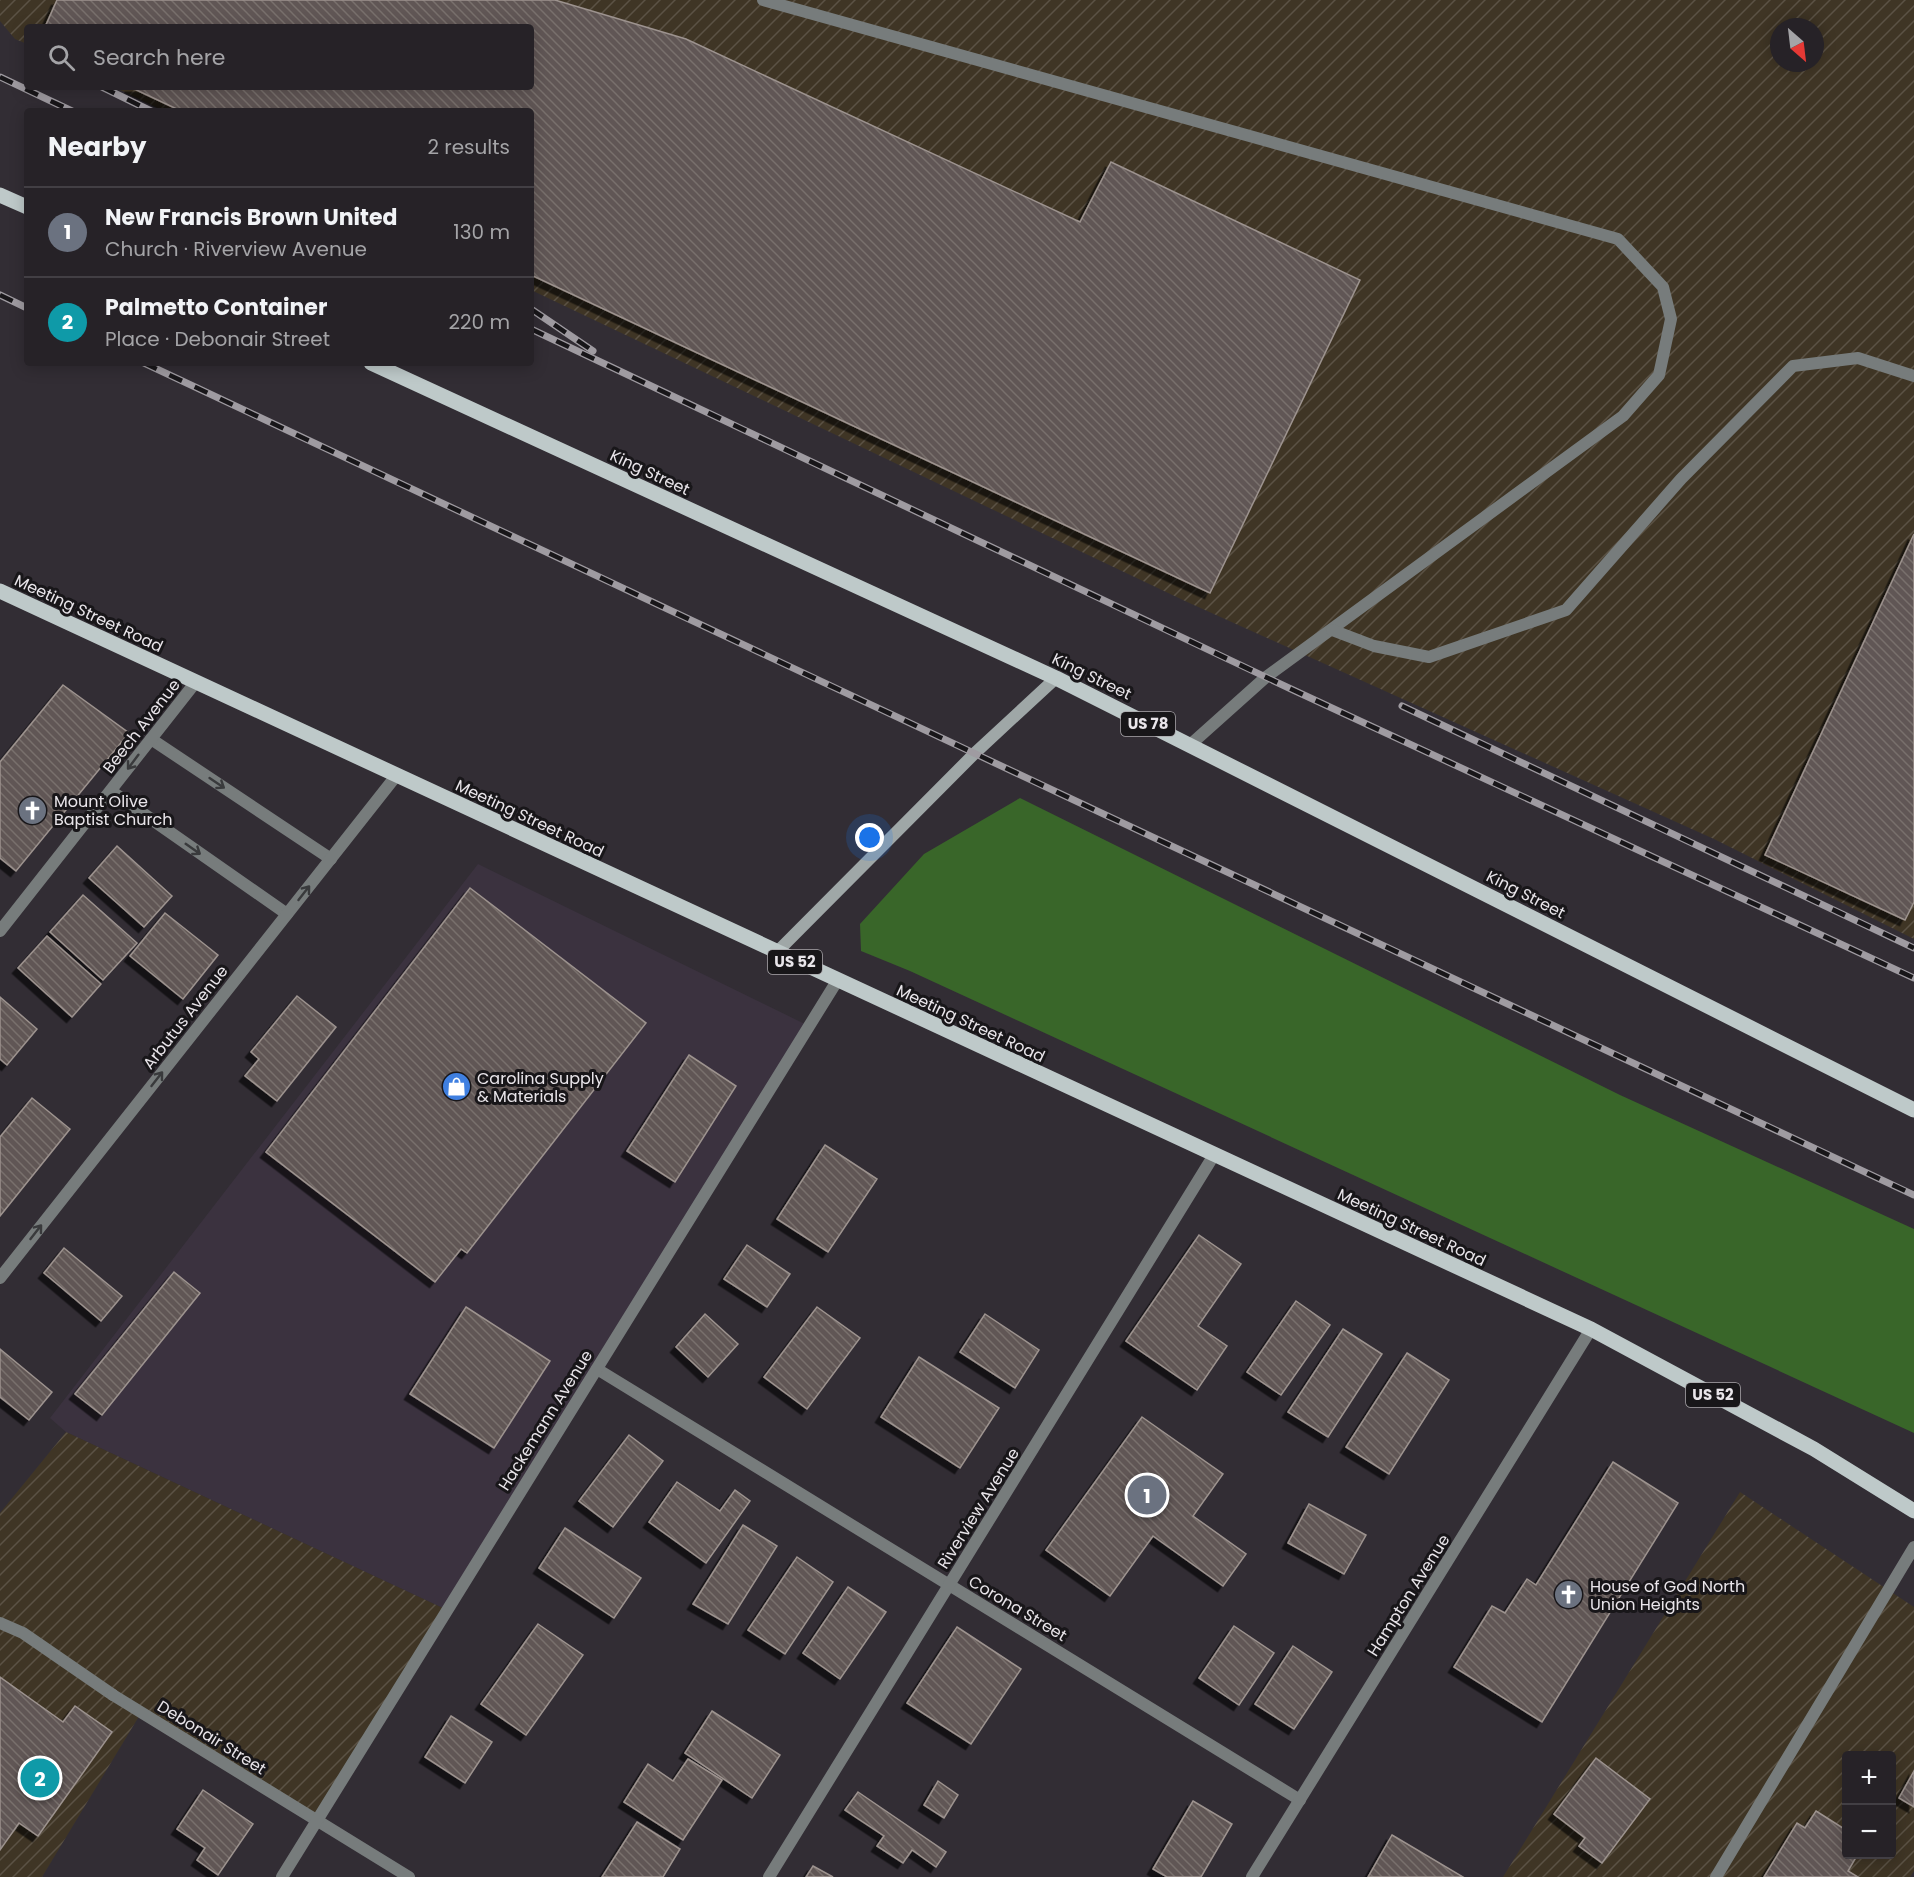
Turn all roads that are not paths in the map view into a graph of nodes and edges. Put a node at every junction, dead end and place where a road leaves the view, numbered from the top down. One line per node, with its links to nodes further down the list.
1 (763, 0): 7 (street)
2 (0, 195): 3 (main road)
3 (24, 206)
4 (378, 366): 8 (main road, King Street / US 78)
5 (1914, 376): 7 (street)
6 (0, 591): 9 (main road, Meeting Street Road / US 52)
7 (1332, 630): 11 (street)
8 (1056, 678): 11 (main road, King Street / US 78); 17 (main road)
9 (195, 683): 10 (street, Beech Avenue); 12 (main road, Meeting Street Road / US 52)
10 (151, 739): 13 (street, Beech Avenue, one-way to 13); 14 (street, one-way to 14)
11 (1190, 745): 19 (main road, King Street / US 78)
12 (396, 776): 14 (street, Arbutus Avenue); 17 (main road, Meeting Street Road / US 52)
13 (111, 791): 15 (street, one-way to 15); 16 (street, Beech Avenue)
14 (331, 859): 15 (street, Arbutus Avenue, one-way to 14)
15 (287, 914): 21 (street, Arbutus Avenue, one-way to 15)
16 (0, 931)
17 (776, 953): 18 (main road, Meeting Street Road / US 52)
18 (837, 981): 20 (main road, Meeting Street Road / US 52); 23 (street, Hackemann Avenue)
19 (1914, 1110)
20 (1214, 1155): 22 (main road, Meeting Street Road / US 52); 26 (street, Riverview Avenue)
21 (0, 1278)
22 (1591, 1329): 24 (main road, Meeting Street Road / US 52); 28 (street, Hampton Avenue)
23 (597, 1369): 26 (street, Corona Street); 29 (street, Hackemann Avenue)
24 (1914, 1511)
25 (1914, 1547): 34 (street)
26 (950, 1585): 28 (street, Corona Street); 32 (street, Riverview Avenue)
27 (0, 1623): 29 (street, Debonair Street)
28 (1300, 1800): 33 (street, Hampton Avenue)
29 (317, 1821): 30 (street, Hackemann Avenue); 31 (street, Debonair Street)
30 (282, 1877)
31 (409, 1877)
32 (769, 1877)
33 (1252, 1877)
34 (1716, 1877)

